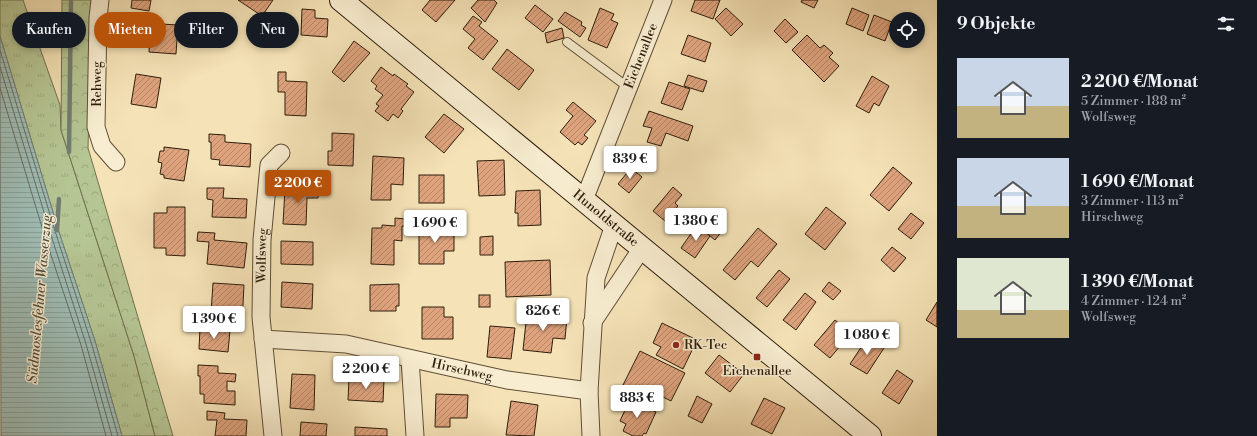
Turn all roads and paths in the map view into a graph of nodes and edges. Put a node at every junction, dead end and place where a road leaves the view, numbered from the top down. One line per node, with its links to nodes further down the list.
1 (100, 0): 7 (street, Rehweg)
2 (341, 0): 8 (street, Hunoldstraße)
3 (663, 0): 5 (street, Eichenallee)
4 (567, 42): 5 (lane)
5 (630, 88): 8 (street, Eichenallee)
6 (281, 153): 12 (street, Wolfsweg)
7 (116, 162)
8 (584, 200): 9 (street, Hunoldstraße)
9 (614, 226): 10 (street, Hunoldstraße); 11 (street)
10 (642, 248): 11 (street); 18 (street, Hunoldstraße)
11 (592, 324): 14 (street)
12 (263, 340): 13 (street, Hirschweg); 15 (street, Wolfsweg)
13 (410, 359): 14 (street, Hirschweg); 16 (street)
14 (590, 391): 17 (street)
15 (273, 436)
16 (414, 436)
17 (591, 436)
18 (870, 436)

